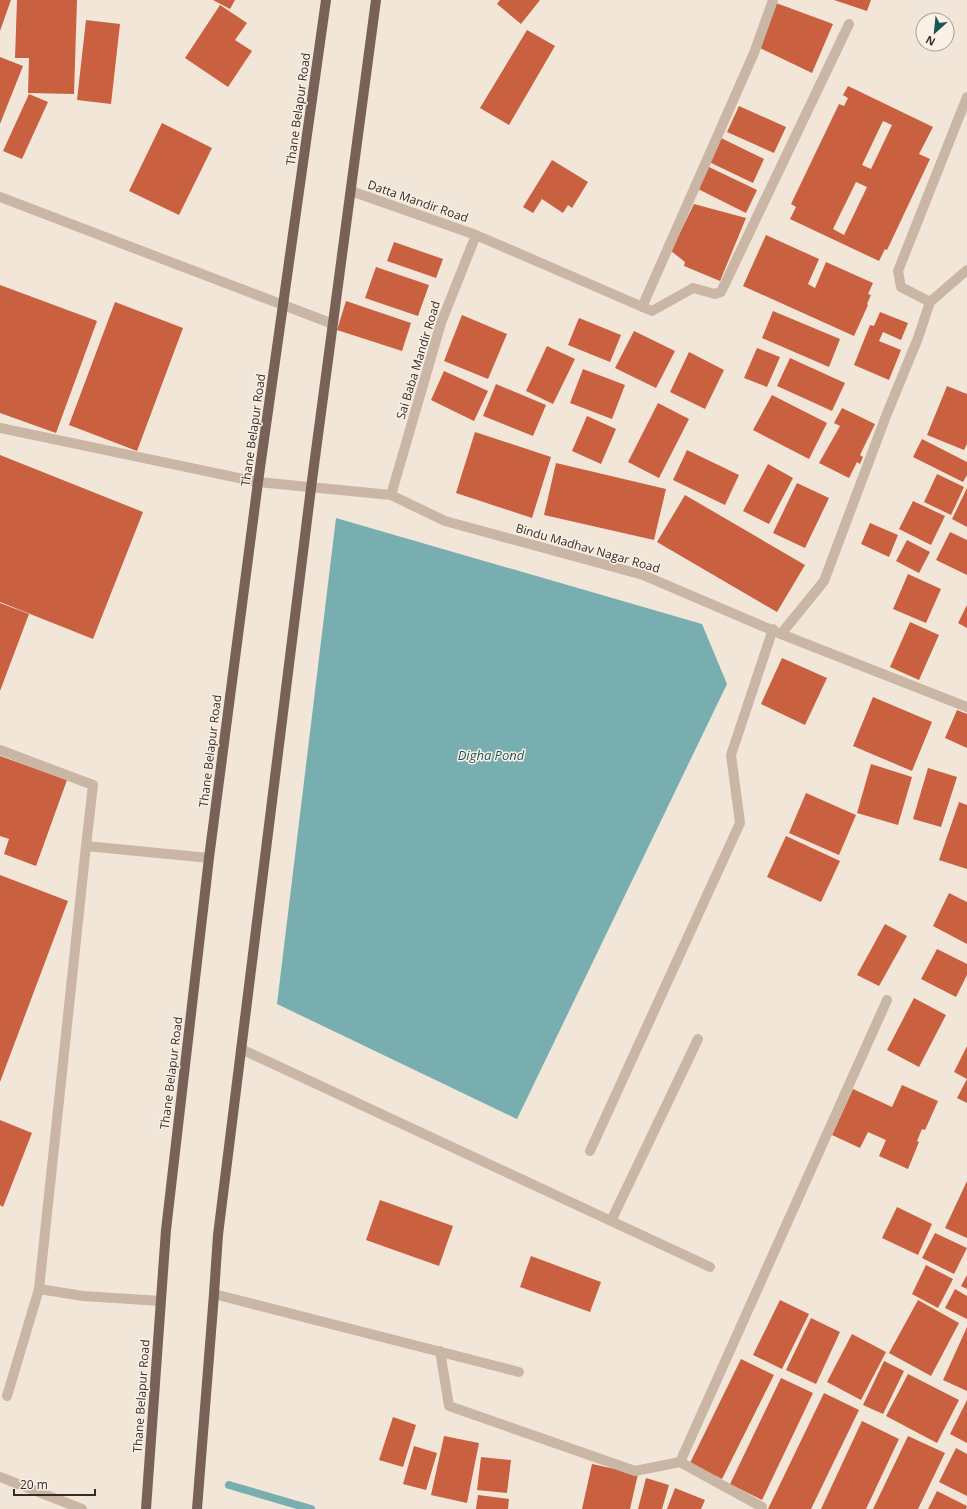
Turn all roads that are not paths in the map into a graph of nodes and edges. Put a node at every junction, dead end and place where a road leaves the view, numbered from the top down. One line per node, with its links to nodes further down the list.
1 (326, 0): 11 (main road, Thane Belapur Road)
2 (376, 0): 6 (main road)
3 (773, 0): 12 (street)
4 (849, 24): 12 (street)
5 (967, 97): 10 (street)
6 (351, 191): 8 (street, Datta Mandir Road); 13 (main road)
7 (0, 197): 11 (street)
8 (476, 235): 12 (street, Datta Mandir Road); 17 (street, Sai Baba Mandir Road)
9 (967, 270): 10 (street)
10 (930, 302): 18 (street)
11 (284, 306): 13 (street); 15 (main road, Thane Belapur Road)
12 (642, 307)
13 (333, 324): 16 (main road)
14 (0, 428): 15 (street, Bindu Madhav Nagar Road)
15 (258, 482): 16 (street, Bindu Madhav Nagar Road); 22 (main road, Thane Belapur Road)
16 (311, 488): 17 (street, Bindu Madhav Nagar Road); 25 (main road)
17 (391, 496): 18 (street, Bindu Madhav Nagar Road)
18 (777, 632): 19 (street, Bindu Madhav Nagar Road); 26 (street)
19 (967, 708)
20 (0, 750): 21 (street)
21 (86, 846): 22 (street); 29 (street)
22 (209, 858): 31 (main road, Thane Belapur Road)
23 (887, 1000): 35 (street)
24 (698, 1039): 27 (street)
25 (241, 1049): 27 (street); 30 (main road)
26 (590, 1151)
27 (611, 1221): 28 (street)
28 (710, 1267)
29 (39, 1289): 31 (street); 34 (street)
30 (214, 1294): 32 (street); 40 (main road)
31 (161, 1301): 39 (main road, Thane Belapur Road)
32 (440, 1352): 33 (street); 35 (street)
33 (519, 1372)
34 (7, 1396)
35 (680, 1462): 37 (street)
36 (0, 1477): 38 (street)
37 (762, 1507)
38 (82, 1509)
39 (146, 1509)
40 (197, 1509)

